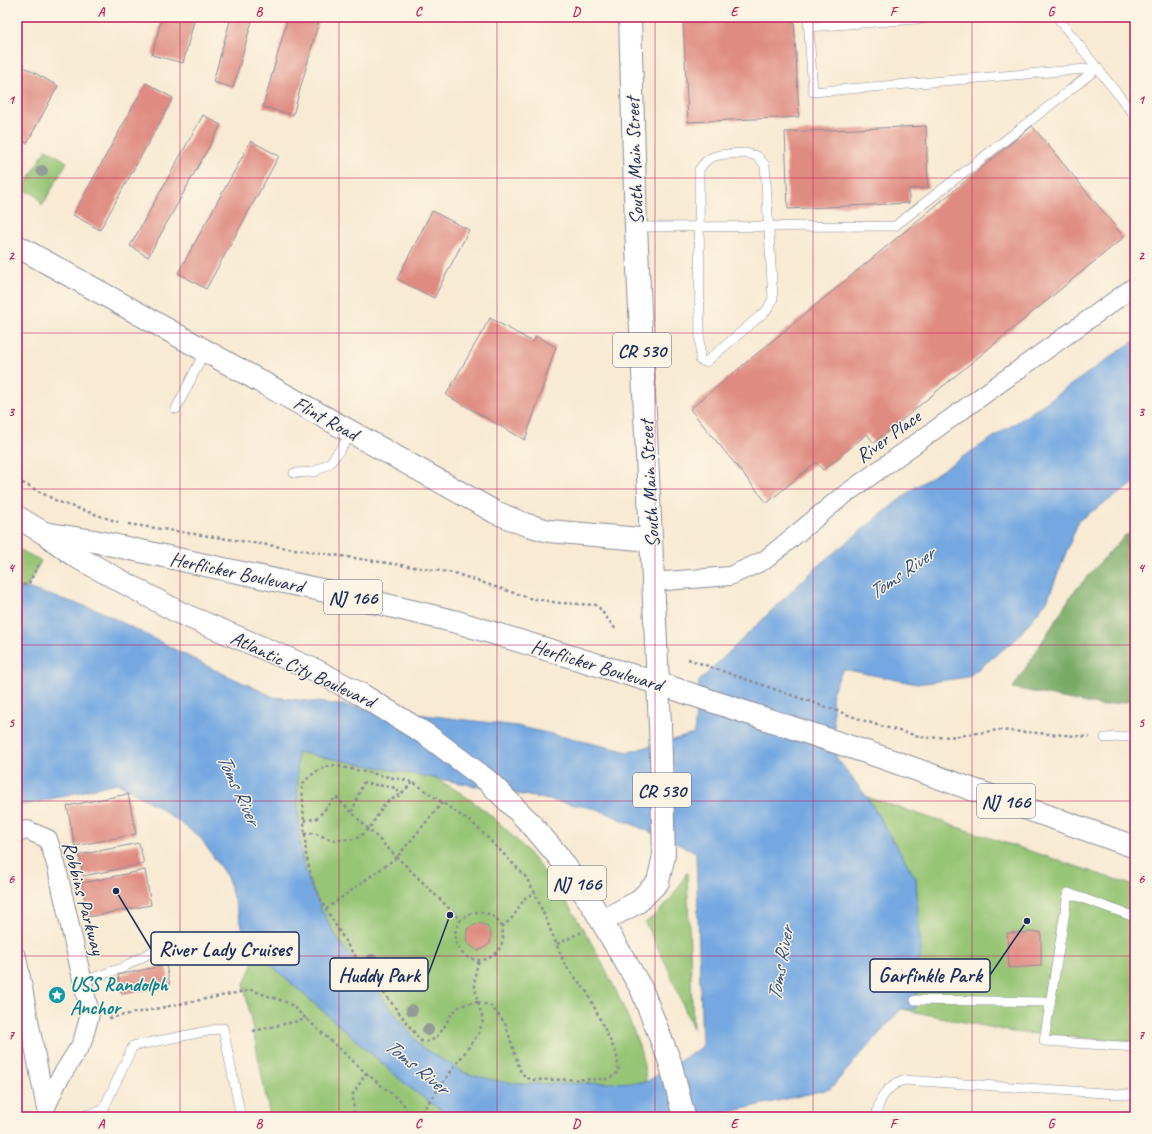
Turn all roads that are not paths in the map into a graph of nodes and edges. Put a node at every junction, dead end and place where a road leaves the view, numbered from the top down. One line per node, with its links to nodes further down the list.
1 (630, 17): 9 (main road, South Main Street / CR 530)
2 (808, 17): 5 (lane)
3 (944, 17): 5 (lane)
4 (1057, 17): 6 (lane)
5 (808, 27): 6 (lane)
6 (1098, 68): 7 (lane); 8 (lane)
7 (1135, 116)
8 (768, 226): 10 (lane); 10 (lane); 10 (lane)
9 (636, 227): 10 (lane); 19 (main road, South Main Street / CR 530)
10 (699, 227)
11 (17, 246): 13 (main road, Flint Road)
12 (1135, 286): 20 (street, River Place)
13 (205, 351): 14 (lane); 15 (main road, Flint Road)
14 (176, 409)
15 (353, 432): 16 (lane); 19 (main road, Flint Road)
16 (294, 473)
17 (17, 517): 18 (main road, Atlantic City Boulevard / NJ 166)
18 (44, 533): 21 (main road, Herflicker Boulevard / NJ 166); 27 (main road, Atlantic City Boulevard / NJ 166)
19 (651, 540): 20 (main road, South Main Street / CR 530)
20 (653, 582): 21 (main road, South Main Street / CR 530)
21 (657, 683): 25 (main road, Herflicker Boulevard / NJ 166); 27 (main road, South Main Street / CR 530)
22 (1135, 736): 23 (lane)
23 (1105, 738)
24 (17, 832): 30 (street, Robbins Parkway)
25 (1135, 846)
26 (1135, 917): 32 (lane)
27 (595, 925): 39 (main road, Atlantic City Boulevard / NJ 166)
28 (177, 938): 30 (lane)
29 (17, 957): 35 (street, Robbins Parkway)
30 (83, 981): 35 (street, Robbins Parkway)
31 (915, 1000): 32 (lane)
32 (1050, 1002): 33 (lane)
33 (1135, 1047)
34 (1135, 1095): 40 (lane)
35 (47, 1112)
36 (104, 1114): 37 (lane); 38 (lane)
37 (78, 1117)
38 (241, 1117)
39 (684, 1117)
40 (877, 1117)

